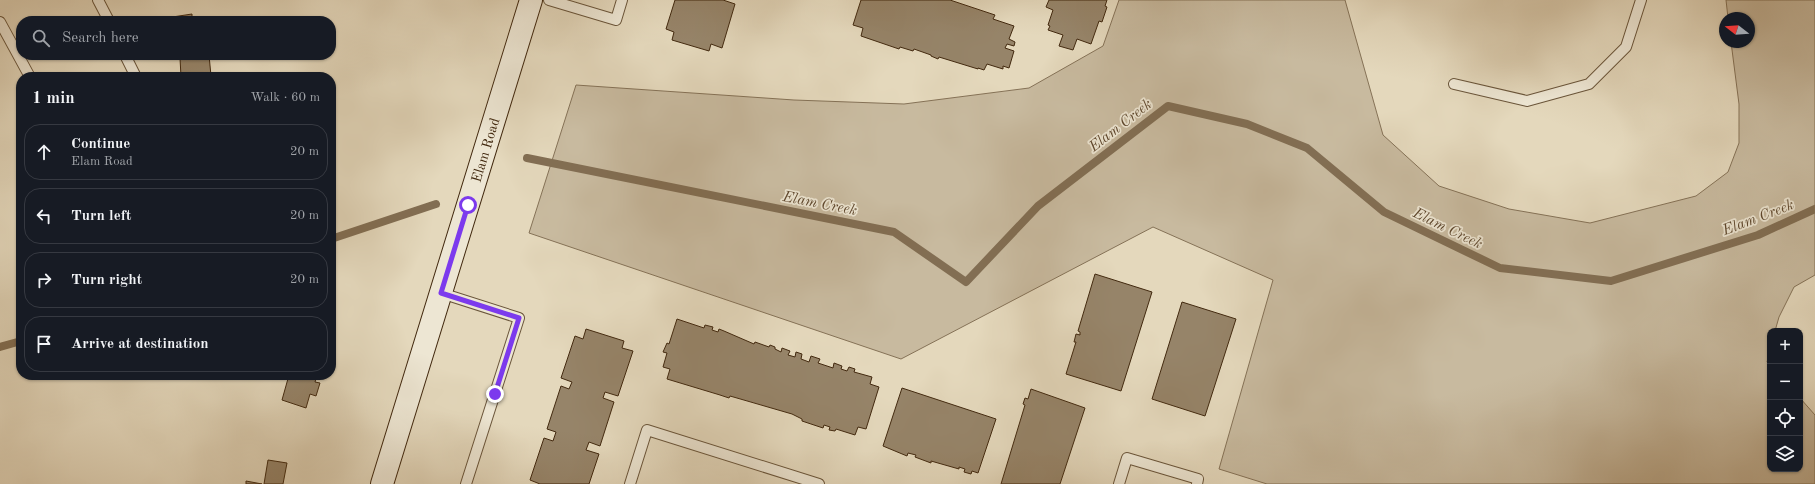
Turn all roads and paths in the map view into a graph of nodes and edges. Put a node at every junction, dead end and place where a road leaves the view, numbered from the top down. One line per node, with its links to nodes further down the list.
1 (98, 0): 6 (lane)
2 (531, 0): 14 (main road, Elam Road)
3 (549, 0): 4 (lane)
4 (622, 0)
5 (1641, 0): 13 (lane)
6 (106, 16)
7 (0, 22): 8 (lane)
8 (16, 51)
9 (21, 60): 11 (lane)
10 (128, 60): 12 (lane)
11 (27, 72)
12 (134, 72)
13 (1454, 84)
14 (441, 293): 16 (main road, Elam Road); 17 (lane)
15 (814, 483): 18 (lane)
16 (382, 484)
17 (466, 484)
18 (630, 484)
19 (1119, 484): 20 (lane)
20 (1197, 484)

